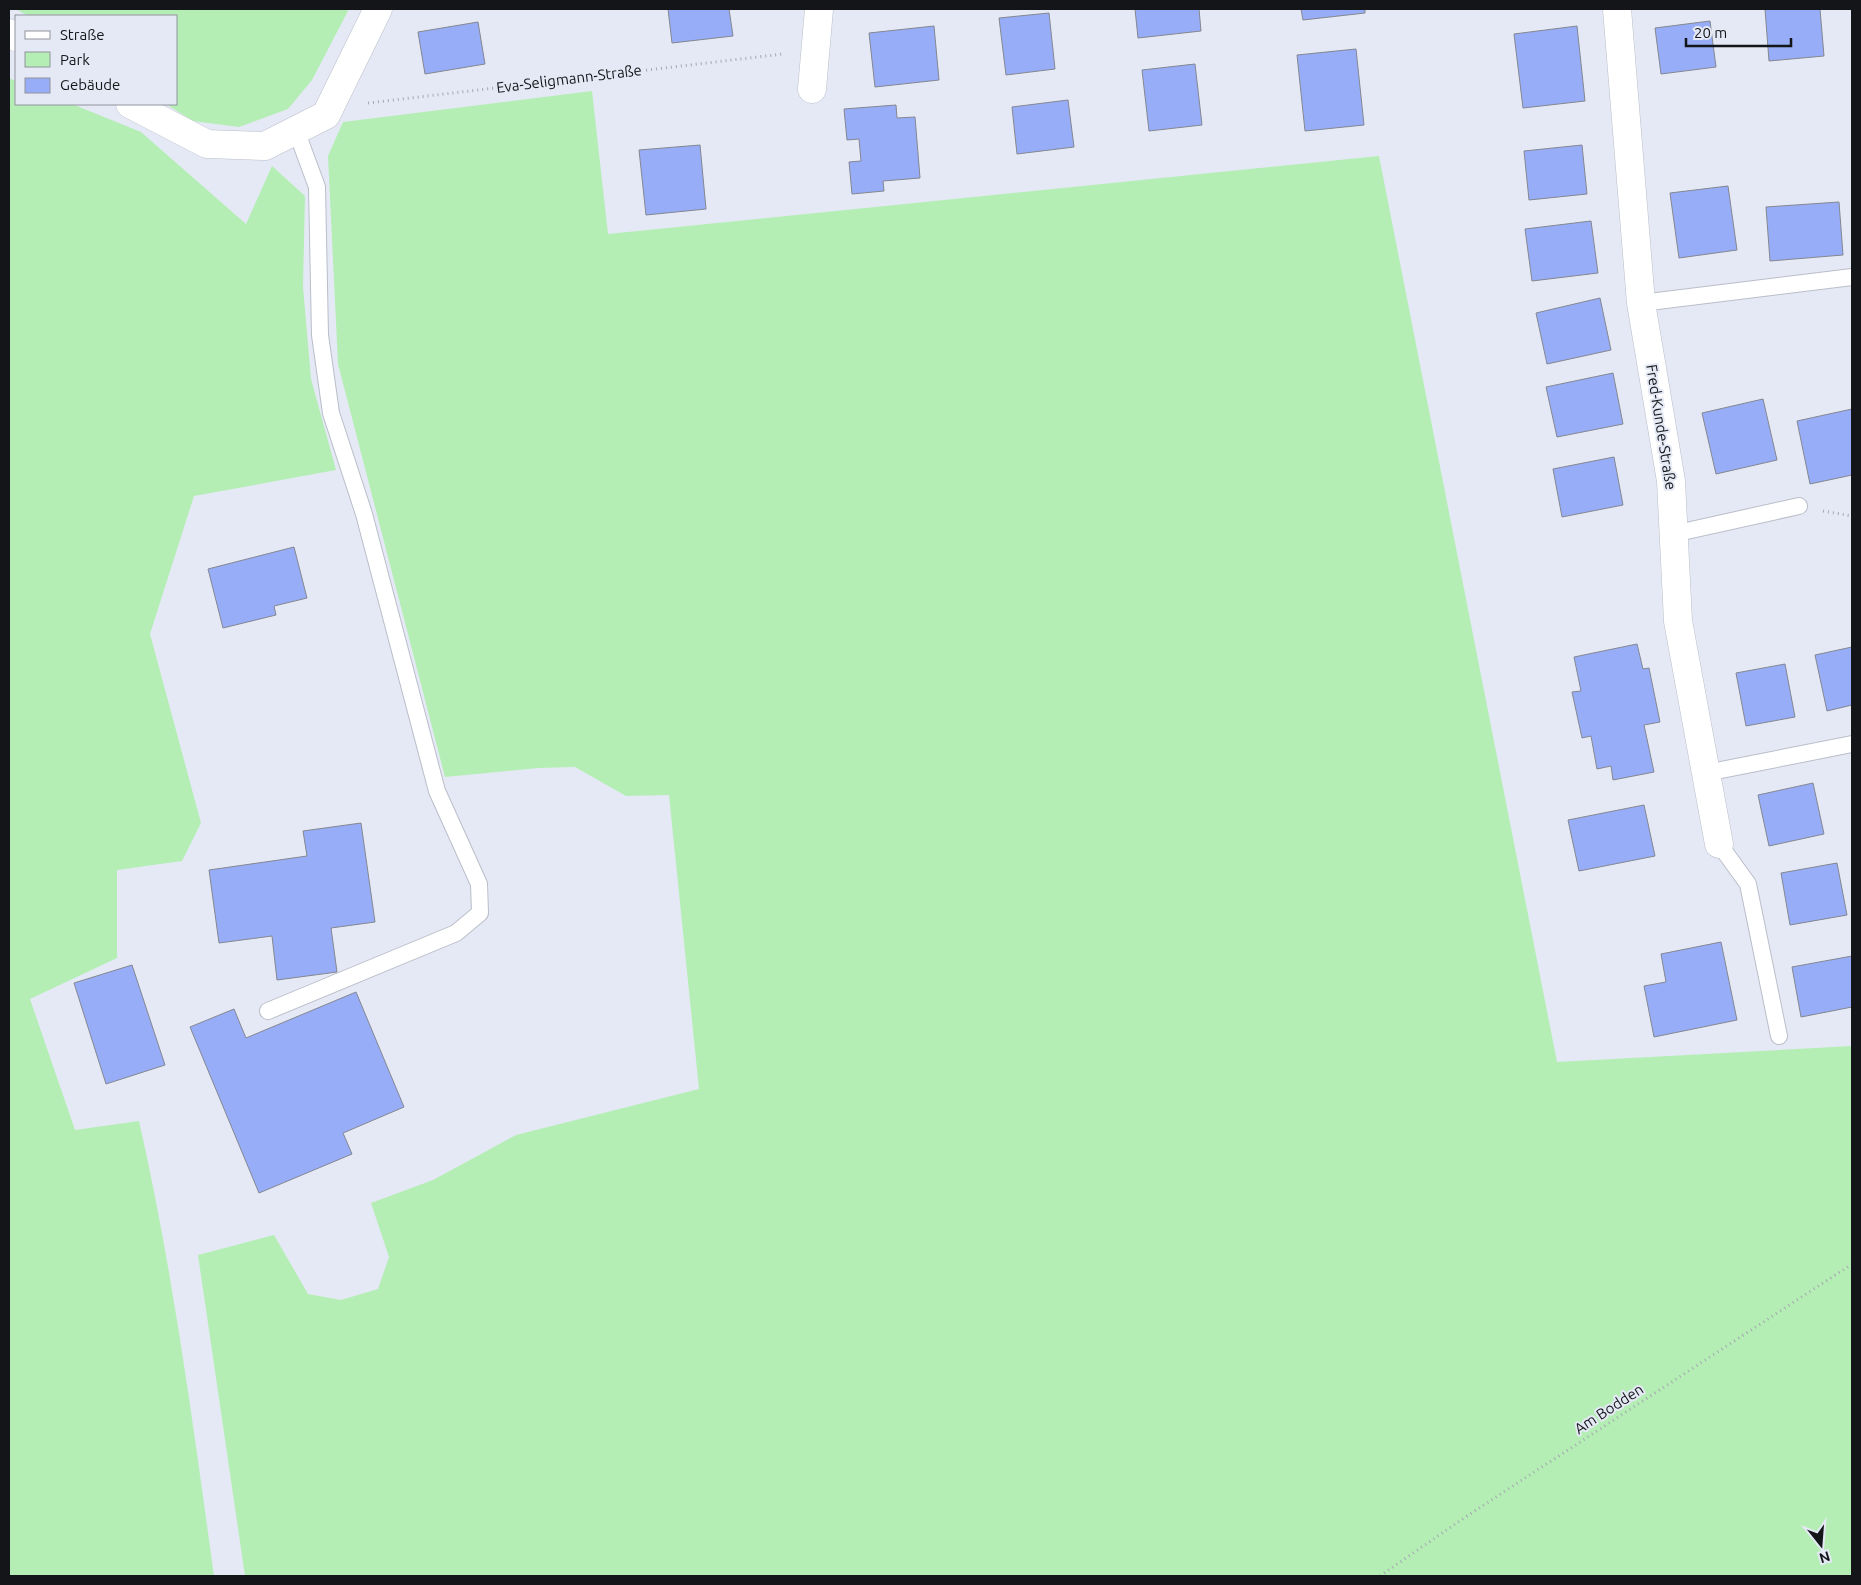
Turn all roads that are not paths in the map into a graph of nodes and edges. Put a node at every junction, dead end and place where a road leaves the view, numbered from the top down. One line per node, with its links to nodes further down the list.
1 (378, 9): 6 (street)
2 (819, 9): 4 (street)
3 (1617, 9): 8 (street, Fred-Kunde-Straße)
4 (812, 89)
5 (132, 105): 6 (street)
6 (296, 130): 14 (lane)
7 (1852, 278): 8 (lane)
8 (1641, 303): 10 (street, Fred-Kunde-Straße)
9 (1798, 506): 10 (lane)
10 (1674, 534): 12 (street, Fred-Kunde-Straße)
11 (1852, 744): 12 (lane)
12 (1706, 773): 13 (street, Fred-Kunde-Straße)
13 (1719, 844): 15 (lane)
14 (268, 1011)
15 (1779, 1036)

